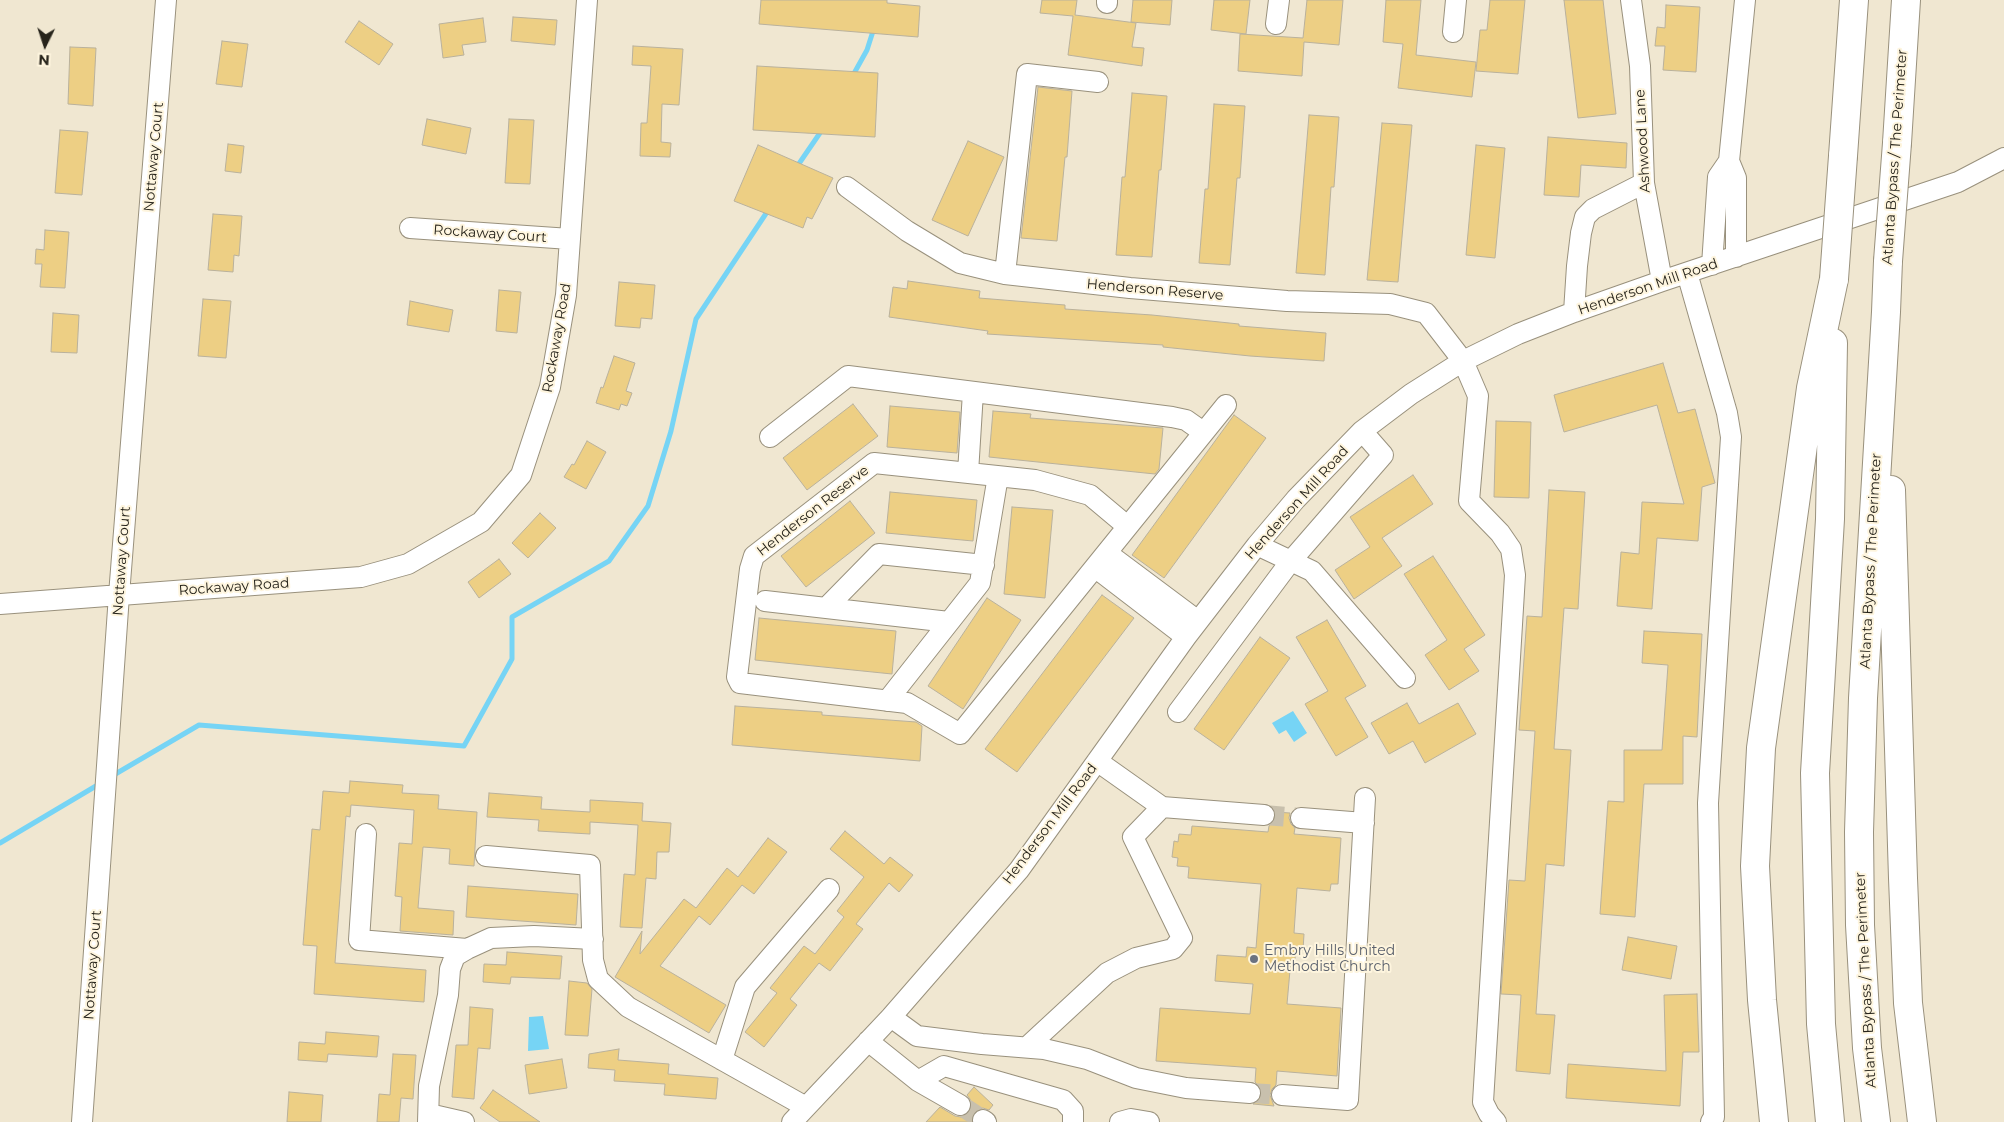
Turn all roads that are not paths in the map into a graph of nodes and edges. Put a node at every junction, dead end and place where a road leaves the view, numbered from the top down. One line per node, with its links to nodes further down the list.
1 (166, 0): 39 (street, Nottaway Court)
2 (588, 0): 17 (street, Rockaway Road)
3 (1279, 0): 9 (street)
4 (1456, 0): 10 (street)
5 (1631, 0): 14 (street, Ashwood Lane)
6 (1745, 0): 13 (street)
7 (1854, 0): 22 (highway, bridge)
8 (1906, 0): 25 (highway, Atlanta Bypass / The Perimeter, bridge)
9 (1276, 24)
10 (1453, 32)
11 (1098, 82): 21 (street)
12 (2004, 158): 18 (street, Henderson Mill Road)
13 (1729, 161): 18 (street); 19 (street)
14 (1644, 183): 23 (street, Ashwood Lane); 24 (street)
15 (847, 187): 21 (street, Henderson Reserve)
16 (410, 228): 17 (street, Rockaway Court)
17 (570, 239): 39 (street, Rockaway Road)
18 (1736, 257): 19 (street, Henderson Mill Road)
19 (1712, 265): 20 (street, Henderson Mill Road)
20 (1687, 273): 23 (street, Henderson Mill Road); 77 (street)
21 (1005, 274): 26 (street, Henderson Reserve)
22 (1834, 279): 49 (highway); 78 (highway)
23 (1662, 281): 24 (street, Henderson Mill Road)
24 (1574, 312): 26 (street, Henderson Mill Road)
25 (1886, 312): 81 (highway, Atlanta Bypass / The Perimeter); 82 (highway)
26 (1463, 361): 29 (street, Henderson Mill Road); 76 (street, Henderson Reserve)
27 (973, 392): 30 (street); 31 (street); 32 (street)
28 (1226, 405): 30 (street, Henderson Reserve)
29 (1362, 431): 35 (street, Henderson Mill Road); 37 (street)
30 (1203, 432): 34 (street, Henderson Reserve)
31 (770, 437)
32 (968, 473): 33 (street, Henderson Reserve); 46 (street, Henderson Reserve)
33 (998, 476): 34 (street, Henderson Reserve); 38 (street)
34 (1128, 526): 36 (street, Henderson Reserve)
35 (1257, 545): 37 (street); 44 (street, Henderson Mill Road)
36 (1101, 560): 44 (street); 46 (street, Henderson Reserve)
37 (1290, 562): 45 (street); 47 (street)
38 (984, 565): 42 (street); 43 (street)
39 (119, 596): 41 (street, Rockaway Road); 70 (street, Nottaway Court)
40 (765, 601): 42 (street)
41 (0, 604)
42 (826, 608): 43 (street)
43 (949, 622): 46 (street)
44 (1192, 629): 48 (street, Henderson Mill Road)
45 (1405, 678)
46 (887, 701)
47 (1178, 712)
48 (1098, 761): 51 (street); 60 (street, Henderson Mill Road)
49 (1815, 773): 79 (highway); 80 (highway)
50 (1365, 798): 54 (street)
51 (1162, 807): 52 (street); 62 (street)
52 (1264, 815)
53 (1301, 818): 54 (street)
54 (1364, 823): 66 (street)
55 (366, 834): 59 (street)
56 (486, 856): 58 (street)
57 (829, 889): 63 (street)
58 (593, 939): 59 (street); 63 (street)
59 (467, 948): 69 (street)
60 (891, 1017): 61 (street, Henderson Mill Road); 62 (street)
61 (868, 1041): 64 (street); 68 (street, Henderson Mill Road)
62 (1027, 1047): 65 (street)
63 (722, 1060): 68 (street)
64 (918, 1081): 67 (street); 73 (street)
65 (1250, 1093)
66 (1282, 1095)
67 (960, 1105)
68 (806, 1107): 72 (street, Henderson Mill Road)
69 (429, 1118): 71 (street)
70 (82, 1122)
71 (464, 1122)
72 (792, 1122)
73 (1073, 1122)
74 (1120, 1122): 75 (street)
75 (1149, 1122)
76 (1496, 1122)
77 (1711, 1122)
78 (1774, 1122)
79 (1810, 1122)
80 (1830, 1122)
81 (1876, 1122)
82 (1922, 1122)

